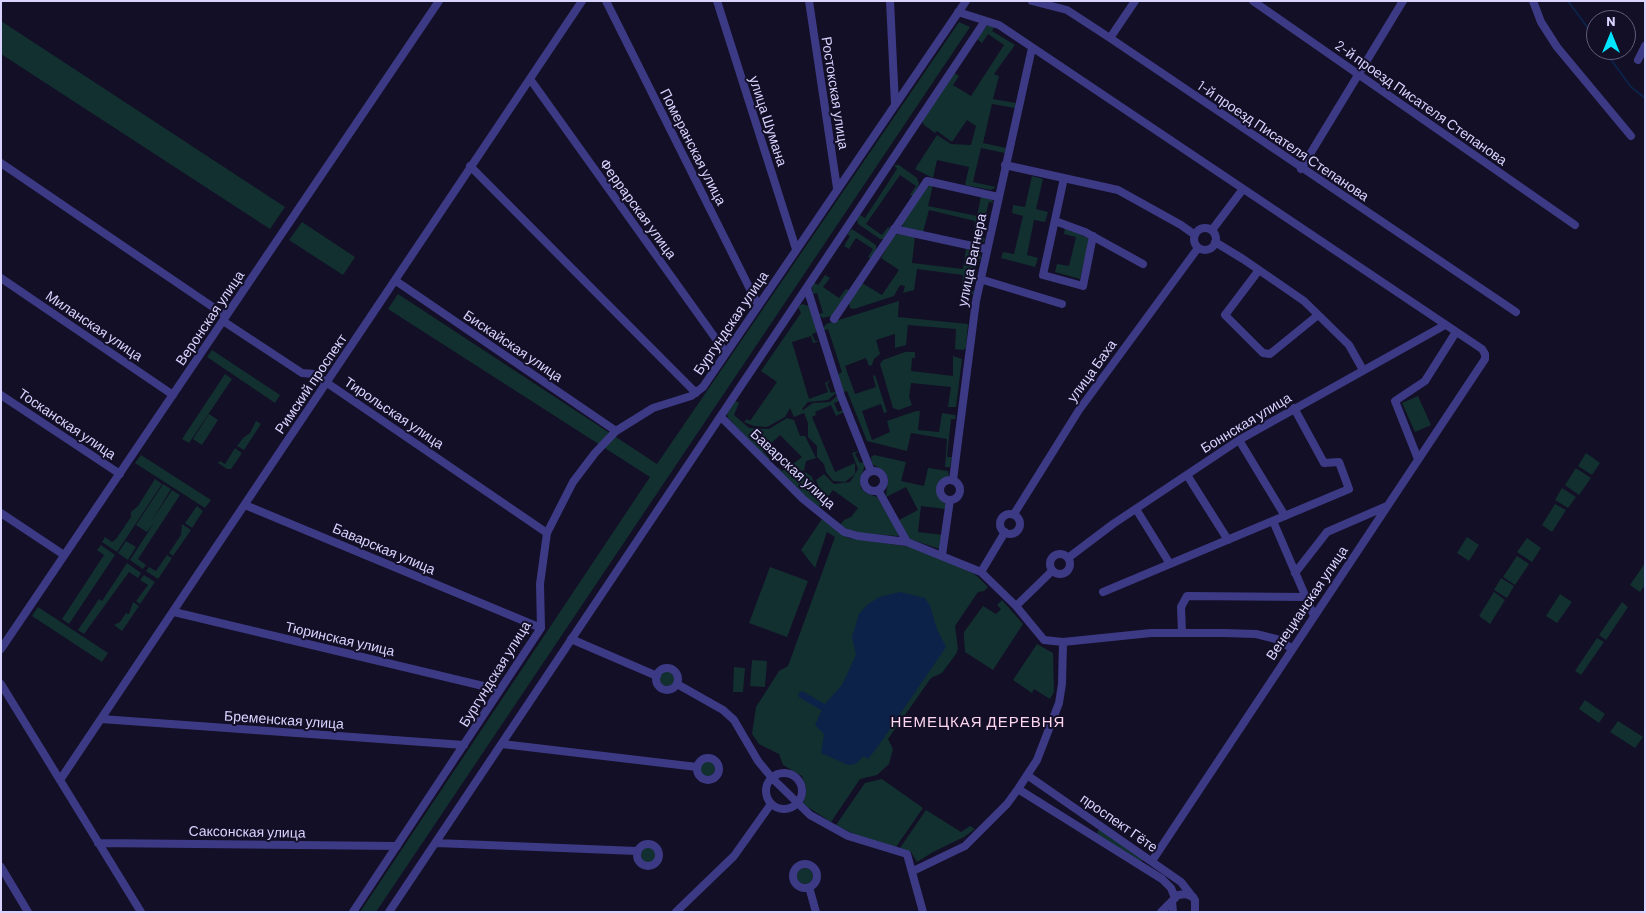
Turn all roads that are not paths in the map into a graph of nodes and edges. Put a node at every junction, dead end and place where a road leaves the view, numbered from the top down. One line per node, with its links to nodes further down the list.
1 (439, 1): 51 (street, Веронская улица)
2 (582, 1): 20 (street, Римский проспект)
3 (606, 1): 48 (street, Померанская улица)
4 (717, 1): 39 (street, улица Шумана)
5 (808, 1): 28 (street, Ростокская улица)
6 (890, 1): 21 (street)
7 (966, 1): 13 (street, Бургундская улица)
8 (1032, 1): 15 (street, 1-й проезд Писателя Степанова)
9 (1134, 1): 15 (street)
10 (1253, 1): 19 (street, 2-й проезд Писателя Степанова)
11 (1403, 1): 19 (street)
12 (1533, 1): 22 (street)
13 (958, 12): 14 (street); 21 (street, Бургундская улица)
14 (985, 21): 17 (street); 46 (street)
15 (1110, 38): 26 (street, 1-й проезд Писателя Степанова)
16 (1645, 46): 18 (street)
17 (1032, 48): 24 (street, улица Вагнера); 29 (street)
18 (1638, 60)
19 (1359, 76): 26 (street); 32 (street, 2-й проезд Писателя Степанова)
20 (530, 79): 25 (street, Римский проспект); 55 (street, Феррарская улица)
21 (895, 104): 28 (street, Бургундская улица)
22 (1631, 136)
23 (1, 163): 51 (street, Тирольская улица)
24 (1005, 165): 27 (street); 30 (street, улица Вагнера)
25 (470, 166): 45 (street, Римский проспект); 58 (street)
26 (1301, 168): 49 (street, 1-й проезд Писателя Степанова)
27 (1064, 178): 31 (street); 35 (street)
28 (837, 188): 39 (street, Бургундская улица)
29 (1243, 189): 34 (street); 53 (street)
30 (998, 197): 33 (street); 40 (street, улица Вагнера)
31 (1055, 221): 36 (street); 36 (street)
32 (1575, 225)
33 (894, 229): 40 (street); 52 (street)
34 (1212, 230): 35 (street); 37 (street)
35 (1194, 235): 38 (street)
36 (1094, 236): 41 (street)
37 (1215, 242): 38 (street); 42 (street)
38 (1198, 248): 76 (street, улица Баха)
39 (796, 249): 48 (street, Бургундская улица)
40 (986, 249): 44 (street, улица Вагнера)
41 (1143, 264)
42 (1259, 270): 50 (street); 50 (street)
43 (1, 278): 60 (street, Миланская улица)
44 (980, 279): 47 (street); 69 (street, улица Вагнера)
45 (396, 281): 57 (street, Римский проспект); 63 (street, Бискайская улица)
46 (807, 288): 62 (street); 66 (street)
47 (1062, 304)
48 (758, 305): 55 (street, Бургундская улица)
49 (1516, 312)
50 (1318, 315): 56 (street)
51 (225, 318): 57 (street, Тирольская улица); 60 (street, Веронская улица)
52 (834, 318)
53 (1445, 325): 54 (street); 56 (street, Боннская улица)
54 (1456, 332): 65 (street); 65 (street, Венецианская улица)
55 (726, 353): 58 (street, Бургундская улица)
56 (1363, 370): 61 (street, Боннская улица)
57 (326, 382): 72 (street, Римский проспект); 80 (street, Тирольская улица)
58 (696, 393): 63 (street, Бургундская улица)
59 (1, 395): 67 (street, Тосканская улица)
60 (173, 395): 67 (street, Веронская улица)
61 (1294, 408): 64 (street, Боннская улица); 77 (street)
62 (721, 417): 82 (street, Баварская улица); 97 (street)
63 (616, 432): 80 (street, Бургундская улица)
64 (1239, 440): 68 (street, Боннская улица); 77 (street)
65 (1418, 459): 73 (street, Венецианская улица)
66 (871, 471): 70 (street); 70 (street)
67 (120, 474): 83 (street, Веронская улица)
68 (1187, 475): 74 (street, Боннская улица); 81 (street)
69 (952, 480): 71 (street); 71 (street)
70 (878, 490): 82 (street)
71 (950, 500): 84 (street)
72 (245, 505): 93 (street, Римский проспект); 95 (street, Баварская улица)
73 (1387, 506): 89 (street); 94 (street, Венецианская улица)
74 (1136, 509): 85 (street, Боннская улица); 86 (street)
75 (1, 513): 83 (street)
76 (1014, 514): 79 (street); 79 (street)
77 (1285, 516): 78 (street)
78 (1274, 521): 81 (street); 89 (street)
79 (1005, 532): 88 (street)
80 (547, 533): 95 (street, Бургундская улица)
81 (1228, 540): 86 (street)
82 (907, 542): 84 (street, Баварская улица)
83 (64, 555): 99 (street, Веронская улица)
84 (942, 555): 88 (street, Баварская улица)
85 (1068, 558): 87 (street); 87 (street)
86 (1170, 564): 90 (street)
87 (1052, 570): 92 (street)
88 (981, 572): 92 (street, Баварская улица)
89 (1296, 573): 91 (street)
90 (1103, 592)
91 (1306, 597): 94 (street); 96 (street)
92 (1016, 606): 98 (street, Баварская улица)
93 (174, 612): 104 (street, Тюринская улица); 105 (street, Римский проспект)
94 (1314, 616): 100 (street, Венецианская улица)
95 (541, 628): 104 (street, Бургундская улица)
96 (1182, 632): 98 (street); 100 (street)
97 (571, 639): 101 (street); 106 (street)
98 (1063, 642): 109 (street)
99 (1, 649)
100 (1292, 649): 119 (street, Венецианская улица)
101 (657, 676): 103 (street); 103 (street)
102 (1, 684): 111 (street)
103 (677, 684): 110 (street)
104 (500, 690): 107 (street, Бургундская улица)
105 (101, 719): 107 (street, Бременская улица); 111 (street, Римский проспект)
106 (502, 744): 108 (street); 116 (street)
107 (464, 745): 117 (street, Бургундская улица)
108 (697, 767)
109 (1027, 775): 112 (street); 119 (street, проспект Гёте)
110 (772, 778): 113 (street); 113 (street); 114 (street)
111 (60, 780): 115 (street)
112 (1018, 789): 121 (street); 124 (street, проспект Гёте)
113 (797, 802): 114 (street); 121 (street)
114 (771, 804): 129 (street)
115 (98, 843): 117 (street, Саксонская улица); 126 (street)
116 (436, 843): 118 (street); 128 (street)
117 (397, 846): 127 (street, Бургундская улица)
118 (637, 851)
119 (1152, 861): 123 (street, проспект Гёте)
120 (1, 867): 125 (street)
121 (913, 871): 131 (street)
122 (809, 887): 130 (street)
123 (1193, 897): 124 (street); 134 (street)
124 (1175, 898): 132 (street); 133 (street)
125 (28, 912)
126 (141, 912)
127 (352, 912)
128 (389, 912)
129 (676, 912)
130 (816, 912)
131 (924, 912)
132 (1161, 912)
133 (1173, 912)
134 (1195, 912)

